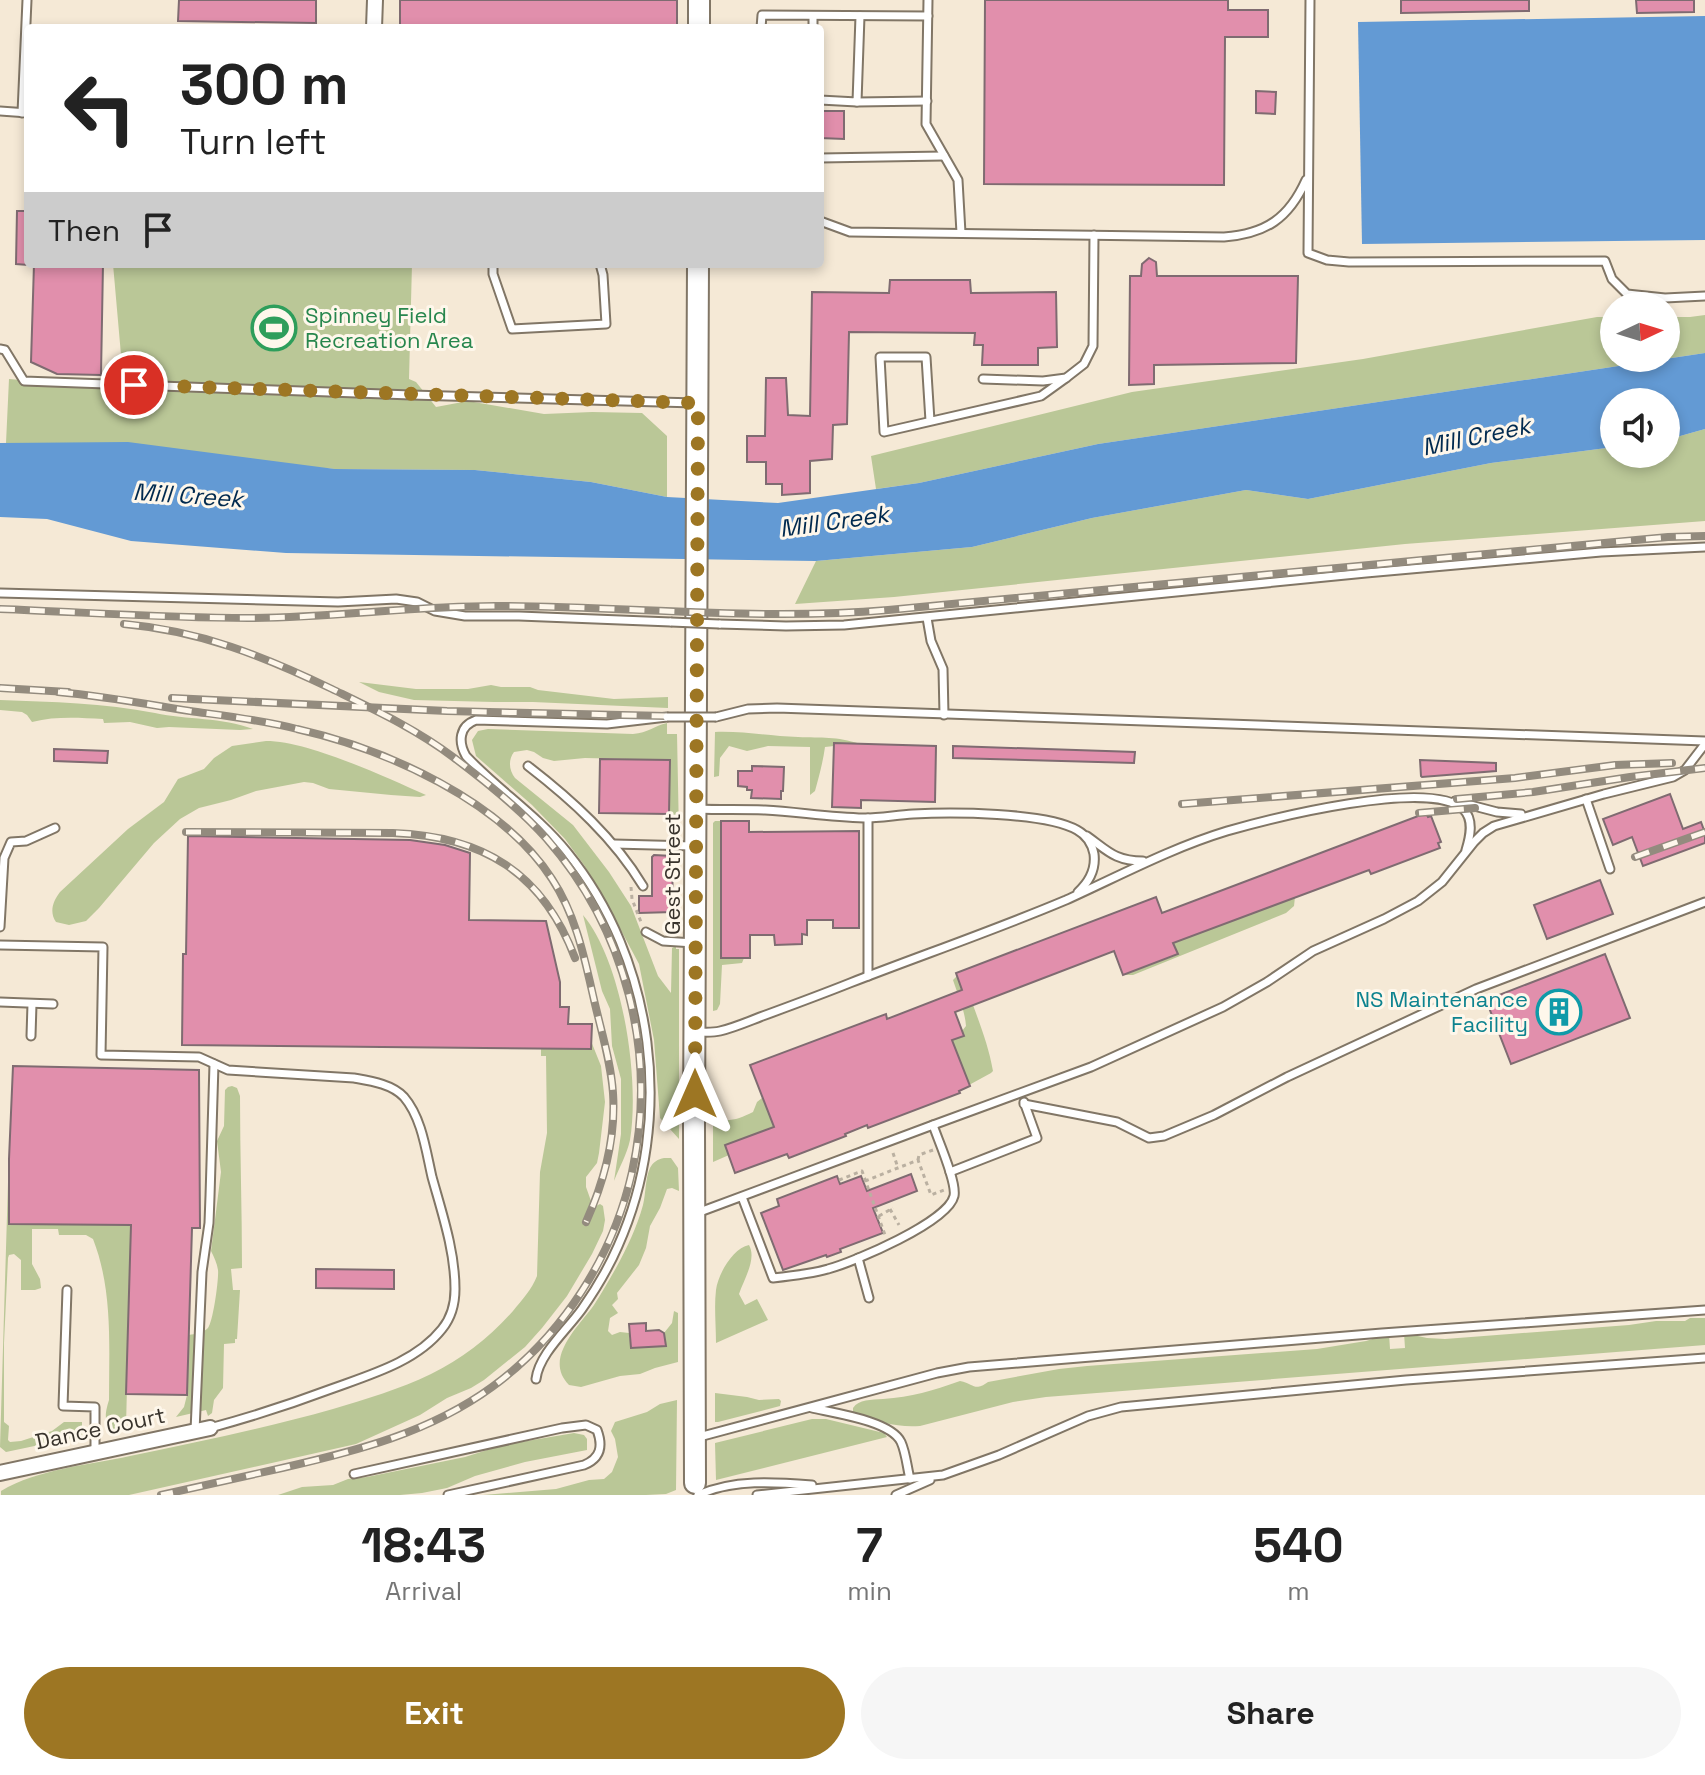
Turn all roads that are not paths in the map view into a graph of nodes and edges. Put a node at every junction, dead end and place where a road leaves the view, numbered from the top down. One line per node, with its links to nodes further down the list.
1 (27, 0): 9 (lane)
2 (375, 0): 10 (street)
3 (699, 0): 11 (street)
4 (928, 0): 8 (lane)
5 (1310, 0): 21 (lane)
6 (813, 16): 7 (lane); 12 (lane); 13 (lane)
7 (860, 16): 8 (lane); 16 (lane)
8 (928, 16): 15 (lane)
9 (27, 24)
10 (374, 24)
11 (699, 24)
12 (761, 24)
13 (813, 24)
14 (824, 100): 16 (lane)
15 (927, 101): 16 (lane); 19 (lane)
16 (857, 102)
17 (0, 111): 18 (lane)
18 (24, 113)
19 (944, 156): 20 (lane); 23 (lane)
20 (824, 158)
21 (1308, 174): 24 (lane); 28 (lane)
22 (824, 222): 23 (lane)
23 (961, 233): 24 (lane)
24 (1094, 235): 30 (lane)
25 (493, 268): 26 (lane)
26 (601, 268)
27 (698, 268): 32 (street, Gest Street)
28 (1705, 296)
29 (0, 349): 32 (lane)
30 (1066, 378): 31 (lane); 33 (lane)
31 (983, 379)
32 (698, 403): 42 (street, Gest Street)
33 (930, 421): 33 (lane)
34 (1705, 547): 36 (lane)
35 (0, 593): 36 (lane, bridge)
36 (927, 618): 37 (lane)
37 (944, 715): 38 (lane); 77 (lane, bridge)
38 (1705, 742): 41 (lane)
39 (528, 766): 47 (lane)
40 (1433, 798): 43 (lane); 49 (lane); 50 (lane)
41 (1586, 799): 43 (lane); 51 (lane)
42 (696, 809): 44 (lane); 48 (street, Gest Street)
43 (1547, 811): 50 (lane)
44 (868, 818): 46 (lane); 59 (lane)
45 (55, 828): 55 (lane)
46 (1078, 830): 49 (lane); 53 (lane)
47 (614, 844): 48 (lane); 52 (lane)
48 (696, 846): 57 (street, Gest Street)
49 (1153, 859): 53 (lane)
50 (1461, 859): 66 (lane)
51 (1610, 869)
52 (643, 886)
53 (1062, 901): 59 (lane)
54 (1705, 902): 67 (lane)
55 (0, 927)
56 (646, 932): 57 (lane)
57 (695, 943): 63 (street, Gest Street)
58 (0, 945): 65 (lane)
59 (868, 976): 63 (lane)
60 (0, 1002): 61 (lane)
61 (32, 1004): 62 (lane); 64 (lane)
62 (53, 1004)
63 (695, 1032): 71 (street, Gest Street)
64 (31, 1036)
65 (214, 1064): 79 (lane); 79 (lane)
66 (1020, 1093): 67 (lane); 68 (lane)
67 (1024, 1104): 69 (lane)
68 (933, 1125): 69 (lane); 70 (lane)
69 (950, 1172): 72 (lane)
70 (742, 1197): 71 (lane); 72 (lane)
71 (695, 1214): 80 (street, Gest Street)
72 (858, 1258): 74 (lane)
73 (67, 1290): 81 (lane)
74 (869, 1298)
75 (1703, 1310): 78 (lane)
76 (1705, 1358): 84 (lane)
77 (536, 1379)
78 (810, 1408): 80 (lane); 85 (lane)
79 (202, 1429): 81 (street, Dance Court)
80 (695, 1438): 87 (street, Gest Street)
81 (95, 1452): 82 (street, Dance Court)
82 (0, 1473)
83 (354, 1474): 88 (lane)
84 (943, 1475): 85 (lane); 90 (lane)
85 (910, 1479): 86 (lane)
86 (838, 1485): 87 (lane); 89 (lane)
87 (697, 1489)
88 (448, 1495)
89 (757, 1495)
90 (896, 1495)

